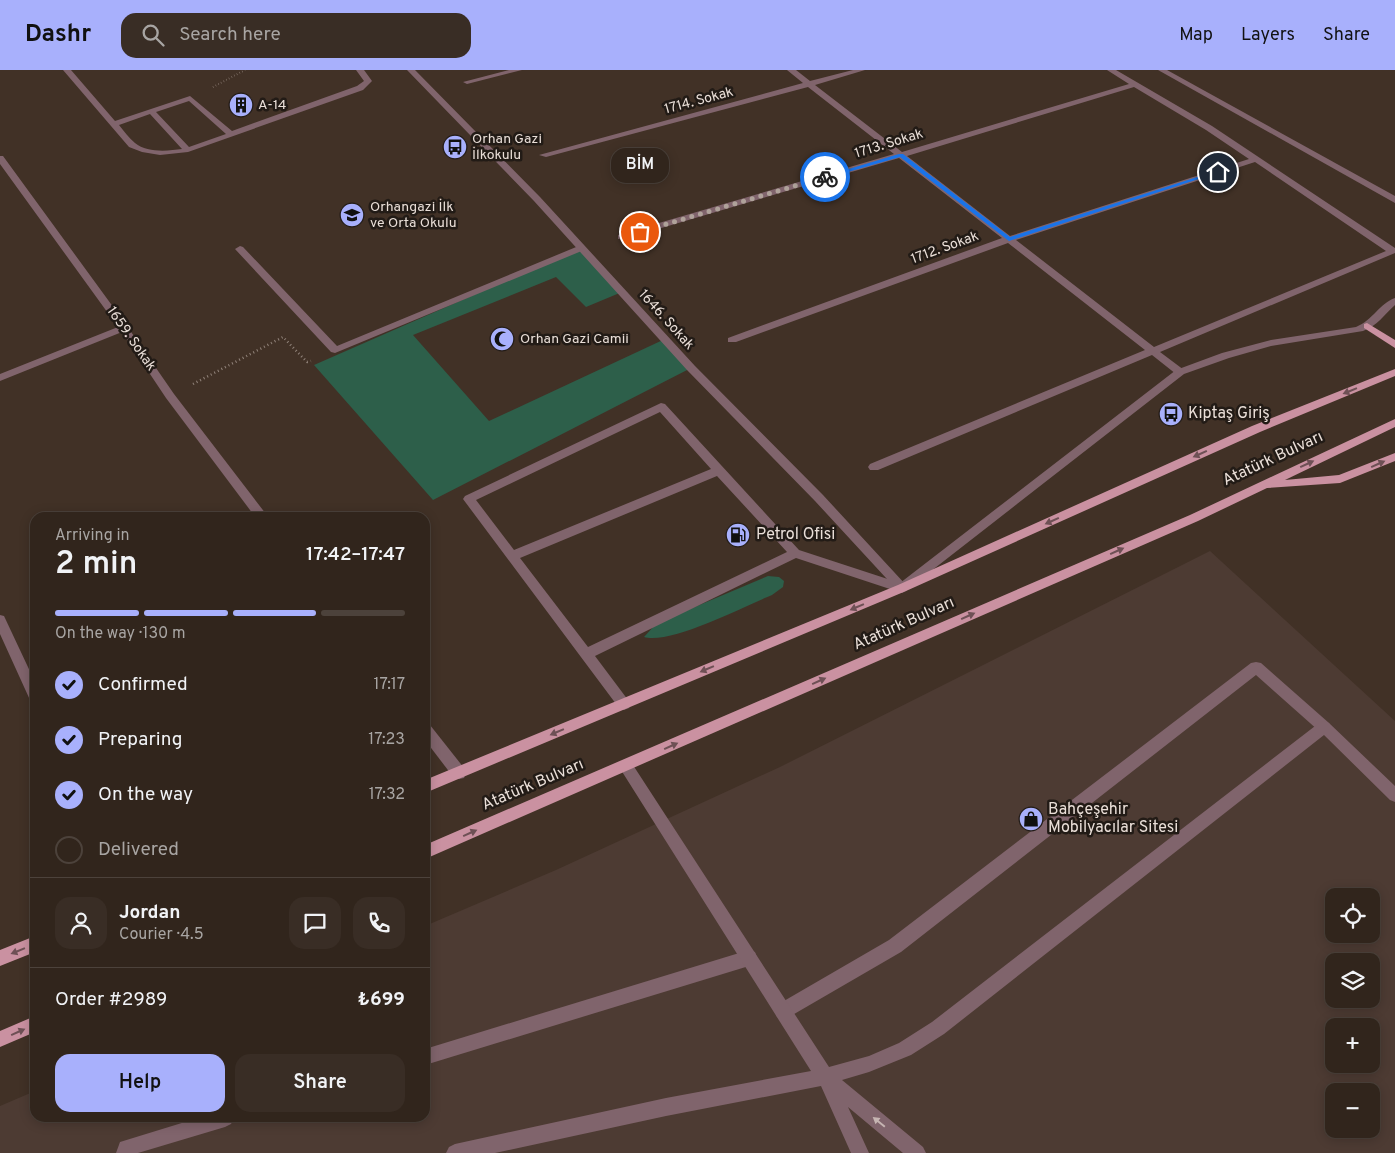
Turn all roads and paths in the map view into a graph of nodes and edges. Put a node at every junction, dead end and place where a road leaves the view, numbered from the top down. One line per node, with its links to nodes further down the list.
1 (67, 70): 15 (street)
2 (245, 70): 13 (path)
3 (360, 70): 16 (street)
4 (411, 70): 25 (street, 1646. Sokak)
5 (518, 70): 10 (street)
6 (791, 70): 12 (street)
7 (860, 70): 12 (street, 1714. Sokak)
8 (1111, 70): 11 (street)
9 (1162, 70): 22 (street)
10 (467, 82)
11 (1135, 84): 19 (street, 1713. Sokak); 21 (street)
12 (810, 85): 18 (street, 1714. Sokak); 19 (street)
13 (190, 98): 14 (street); 16 (street)
14 (151, 111): 15 (street); 17 (street)
15 (113, 124): 17 (street)
16 (232, 135): 17 (street)
17 (188, 150)
18 (543, 154)
19 (901, 155): 23 (street, 1713. Sokak); 24 (street)
20 (0, 158): 29 (street, 1659. Sokak)
21 (1256, 160): 24 (street, 1712. Sokak); 32 (street)
22 (1395, 200)
23 (621, 237)
24 (1009, 239): 30 (street, 1712. Sokak); 32 (street)
25 (581, 248): 26 (street); 46 (street, 1646. Sokak)
26 (240, 249)
27 (1395, 301): 28 (street)
28 (1366, 326): 31 (main road); 34 (street)
29 (124, 328): 36 (street); 37 (street, 1659. Sokak)
30 (732, 340)
31 (1395, 345)
32 (1153, 350): 34 (street); 40 (street)
33 (307, 362): 37 (path)
34 (1180, 372): 46 (street)
35 (1395, 372): 46 (main road, Atatürk Bulvarı, one-way to 46)
36 (0, 378)
37 (170, 396): 43 (street, 1659. Sokak)
38 (1395, 423): 42 (main road, Atatürk Bulvarı, one-way to 38)
39 (1395, 457): 42 (main road, one-way to 39)
40 (874, 467)
41 (720, 470): 44 (street); 45 (street); 45 (street)
42 (1263, 485): 53 (main road, Atatürk Bulvarı, one-way to 42)
43 (258, 512)
44 (795, 553): 46 (street); 48 (street)
45 (512, 556): 48 (street)
46 (902, 588): 50 (main road, Atatürk Bulvarı, one-way to 50)
47 (0, 620): 49 (street)
48 (586, 654): 50 (street)
49 (30, 685)
50 (624, 704): 54 (main road, Atatürk Bulvarı, one-way to 54)
51 (1324, 727): 56 (street); 61 (street); 65 (street)
52 (430, 735): 54 (street)
53 (626, 766): 57 (main road, Atatürk Bulvarı, one-way to 53); 60 (street)
54 (459, 773): 55 (main road, Atatürk Bulvarı)
55 (430, 785)
56 (1395, 795)
57 (430, 850)
58 (30, 946): 59 (main road, one-way to 59)
59 (0, 958)
60 (749, 958): 61 (street); 64 (street)
61 (783, 1011): 65 (street)
62 (30, 1026): 63 (main road, one-way to 62)
63 (0, 1039)
64 (430, 1055)
65 (825, 1077): 68 (street); 69 (street); 70 (street, one-way to 65)
66 (212, 1122): 67 (street)
67 (125, 1153)
68 (455, 1153)
69 (860, 1153)
70 (917, 1153)

